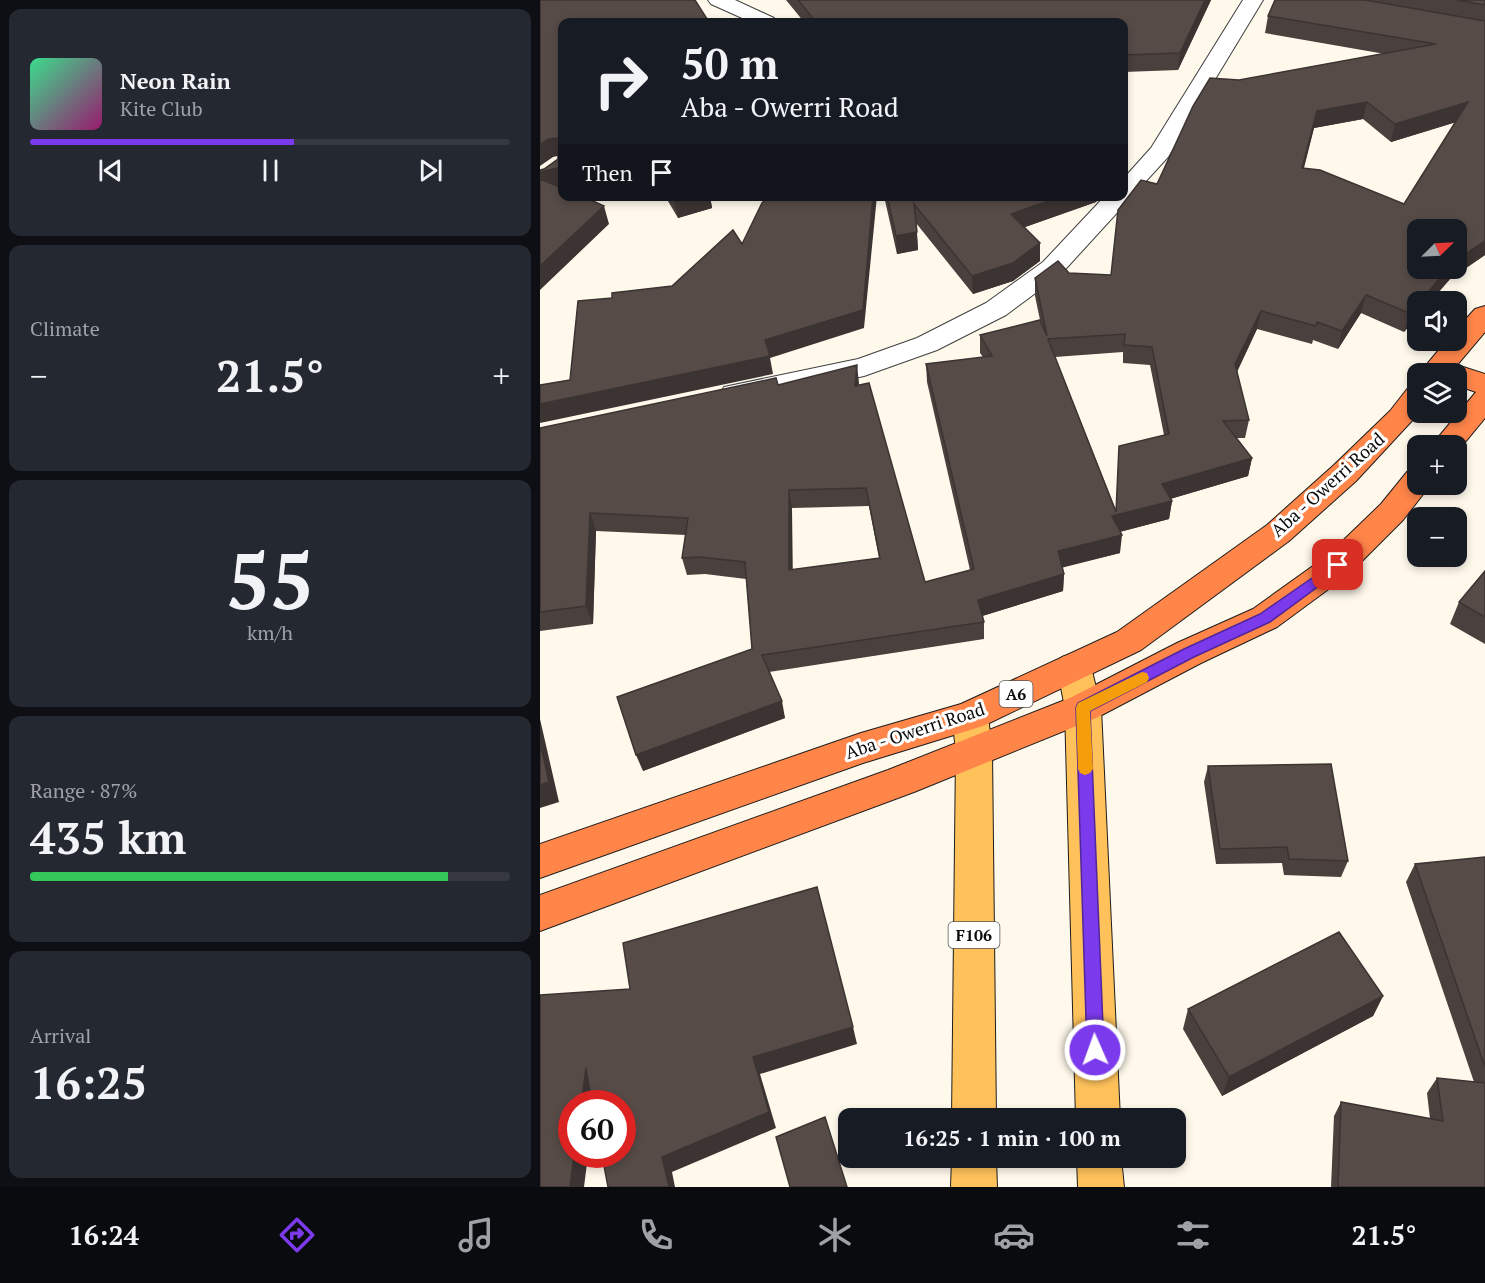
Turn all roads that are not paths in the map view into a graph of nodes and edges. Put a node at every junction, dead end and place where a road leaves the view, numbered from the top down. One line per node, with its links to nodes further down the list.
1 (718, 0): 3 (street)
2 (1253, 0): 4 (street)
3 (758, 18)
4 (1129, 179)
5 (1114, 201): 11 (street)
6 (1485, 315): 7 (highway)
7 (1451, 363)
8 (1467, 379): 9 (highway)
9 (1485, 385)
10 (1485, 399): 13 (highway)
11 (703, 400)
12 (1407, 409): 15 (highway, Aba - Owerri Road / A6)
13 (1455, 435)
14 (1407, 494): 16 (highway, Aba - Owerri Road / A6)
15 (1074, 667): 16 (main road); 17 (highway, Aba - Owerri Road / A6)
16 (1083, 708): 17 (highway, Aba - Owerri Road / A6); 21 (main road)
17 (972, 734): 18 (highway, Aba - Owerri Road / A6); 19 (highway, Aba - Owerri Road / A6); 20 (main road, F106)
18 (540, 861)
19 (540, 913)
20 (974, 1108)
21 (1098, 1108)
22 (974, 1168): 24 (main road)
23 (1100, 1168): 25 (main road)
24 (974, 1187)
25 (1101, 1187)

